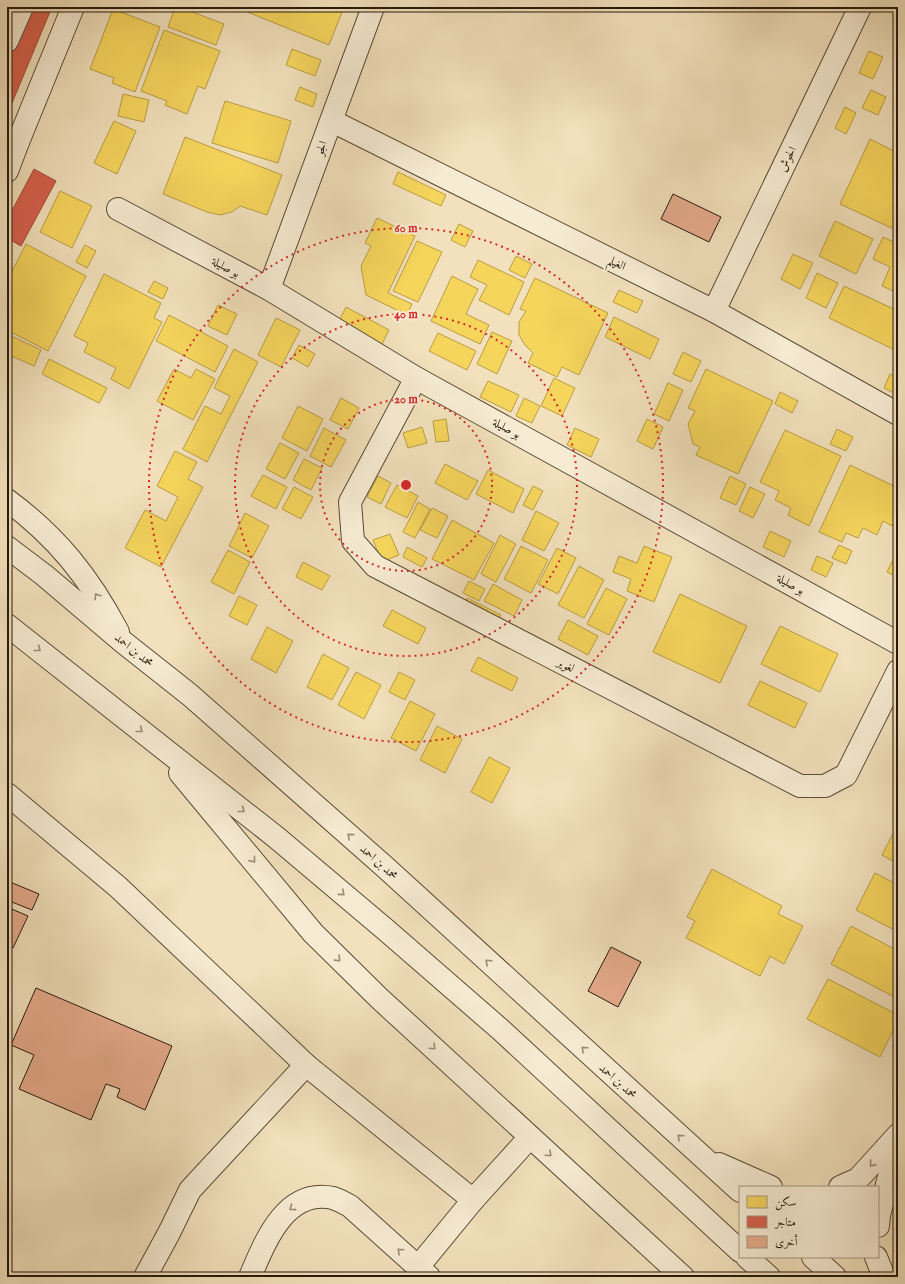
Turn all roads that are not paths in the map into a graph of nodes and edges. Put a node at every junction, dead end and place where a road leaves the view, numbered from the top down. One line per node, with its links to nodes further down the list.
1 (22, 7): 5 (street)
2 (72, 7): 7 (street)
3 (373, 7): 6 (street, الجو)
4 (860, 7): 11 (street, الحوش)
5 (7, 41)
6 (332, 121): 10 (street, الجو); 11 (street, الغيلم)
7 (13, 139): 8 (street)
8 (7, 170)
9 (118, 209): 10 (street, بو صليلة)
10 (269, 289): 12 (street, بو صليلة)
11 (714, 310): 13 (street, الغيلم)
12 (416, 378): 18 (street, بو صليلة); 19 (street, لغوير)
13 (898, 414)
14 (7, 500): 17 (street, one-way to 14)
15 (7, 547): 17 (street, محمد بن احمد)
16 (7, 625): 20 (street, one-way to 20)
17 (123, 642): 26 (street, محمد بن احمد, one-way to 17)
18 (898, 643)
19 (898, 671)
20 (157, 744): 24 (street, one-way to 24); 32 (street, one-way to 32)
21 (7, 794): 22 (street)
22 (306, 1065): 30 (street); 37 (street)
23 (898, 1135): 28 (street, one-way to 28)
24 (530, 1137): 30 (street); 39 (street, one-way to 39)
25 (898, 1142): 31 (street)
26 (702, 1156): 27 (street); 29 (street, محمد بن احمد)
27 (769, 1186)
28 (842, 1186)
29 (739, 1190)
30 (473, 1200): 36 (street)
31 (879, 1215)
32 (739, 1250)
33 (748, 1258): 40 (street)
34 (814, 1258): 41 (street)
35 (876, 1258): 42 (street)
36 (424, 1272): 38 (street, one-way to 38)
37 (145, 1277)
38 (250, 1277)
39 (683, 1277)
40 (769, 1277)
41 (835, 1277)
42 (884, 1277)

